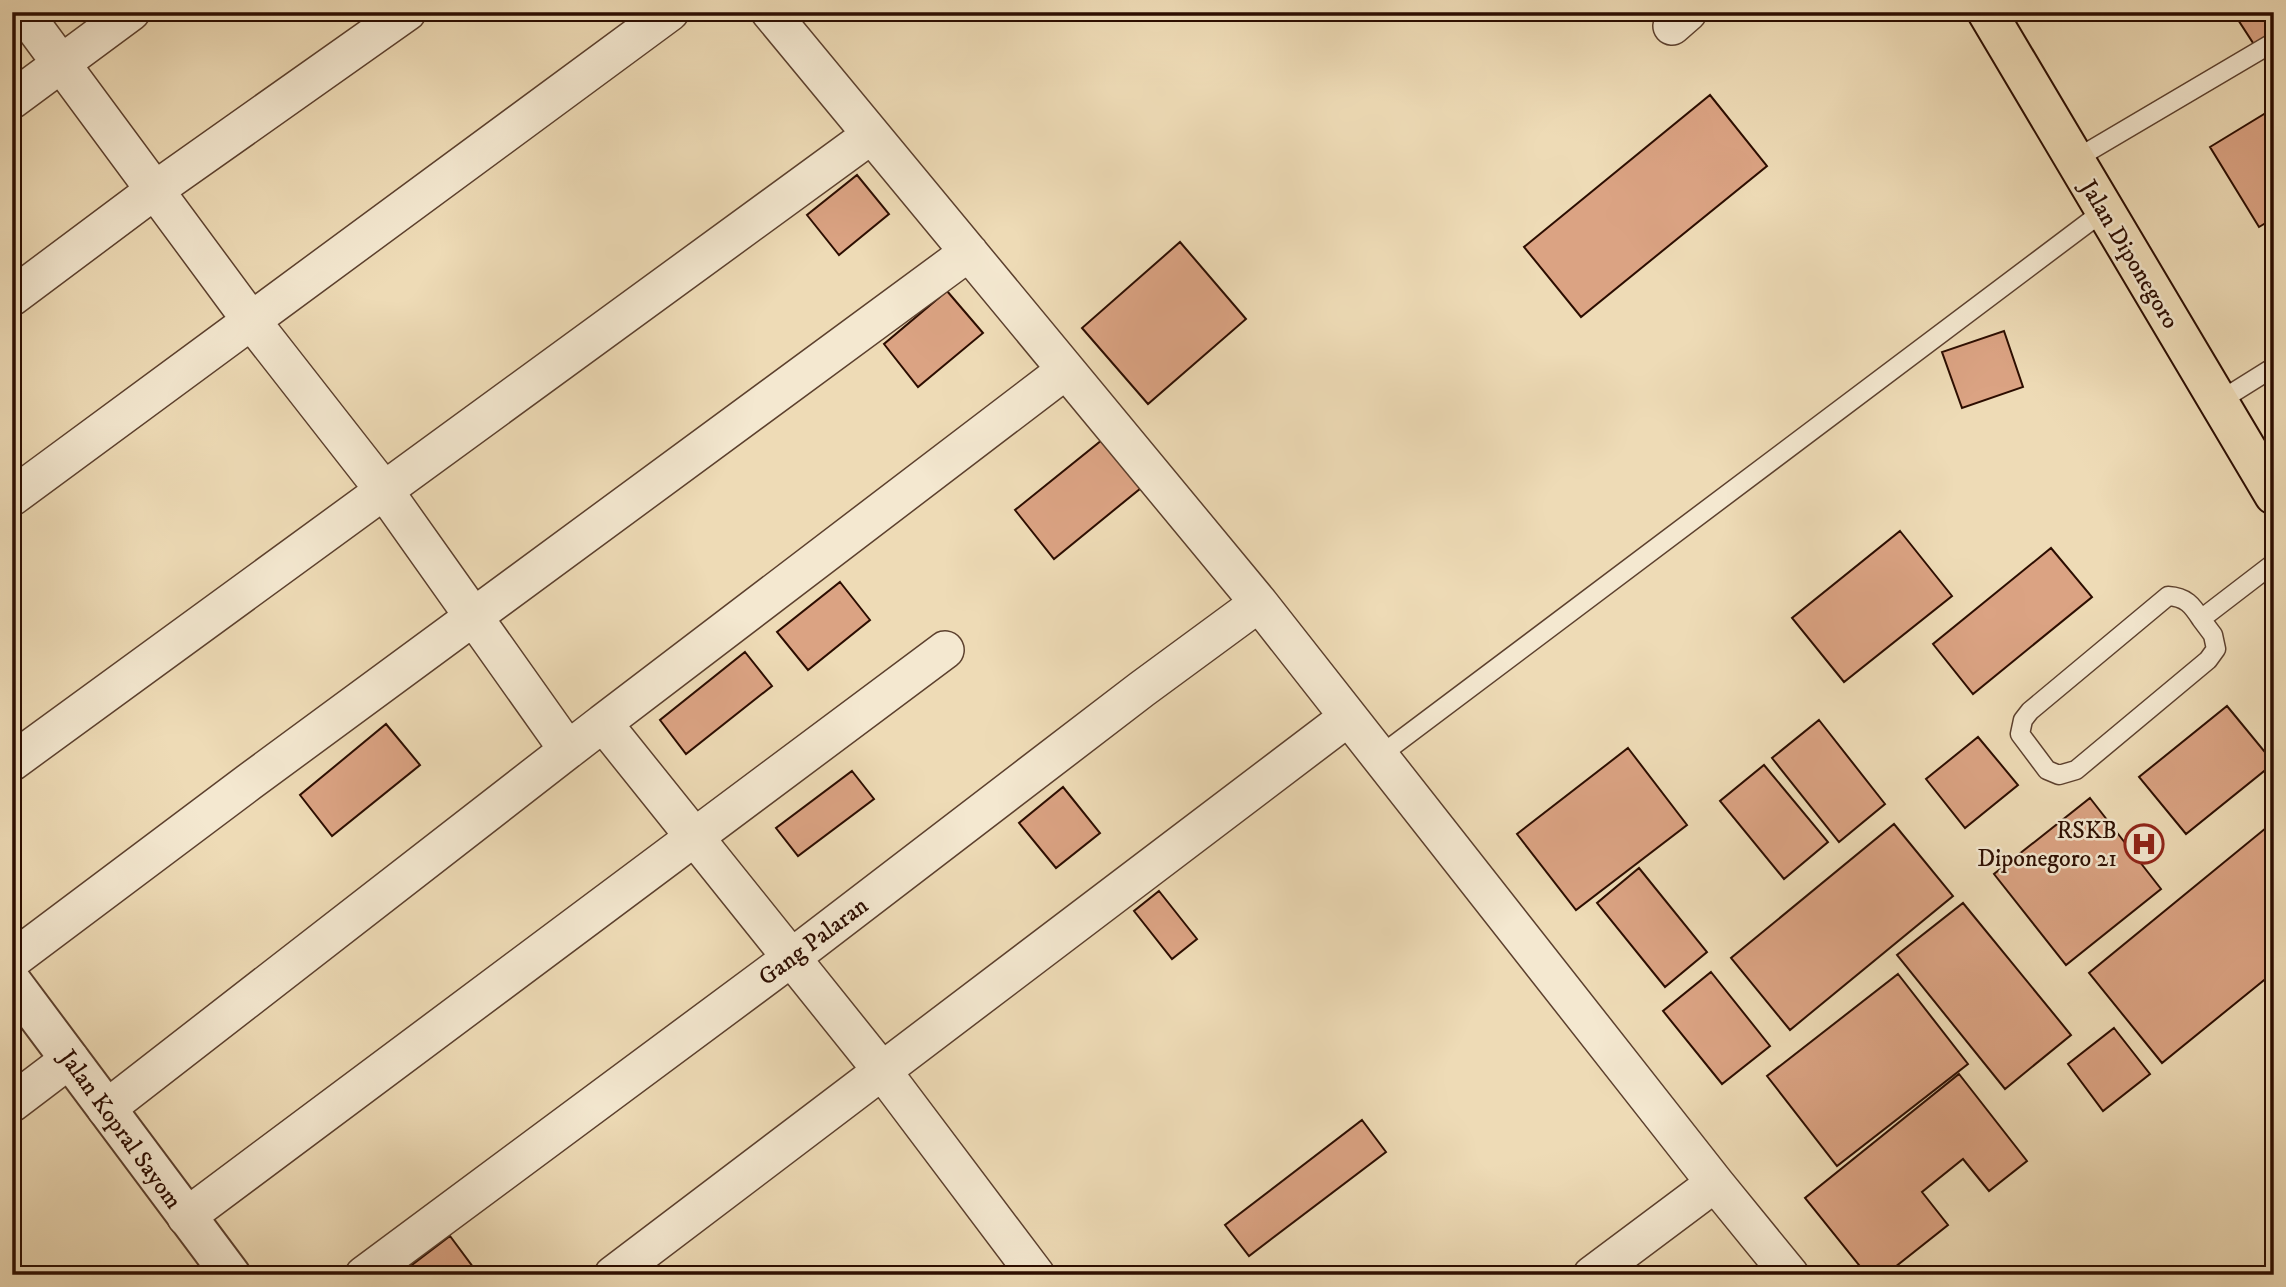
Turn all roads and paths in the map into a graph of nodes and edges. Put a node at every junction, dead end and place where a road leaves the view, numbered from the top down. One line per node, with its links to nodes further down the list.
1 (23, 12): 8 (street)
2 (131, 12): 8 (street)
3 (407, 12): 12 (street)
4 (670, 12): 16 (street)
5 (770, 12): 10 (street)
6 (1987, 12): 11 (highway, Jalan Diponegoro)
7 (2274, 42): 11 (lane)
8 (62, 62): 9 (street); 12 (street)
9 (12, 100)
10 (871, 135): 14 (street); 20 (street)
11 (2074, 160): 13 (highway, Jalan Diponegoro)
12 (155, 190): 15 (street); 16 (street)
13 (2105, 210): 19 (highway, Jalan Diponegoro); 31 (lane)
14 (969, 252): 18 (street); 25 (street)
15 (12, 297)
16 (250, 319): 20 (street); 22 (street)
17 (2274, 368): 19 (lane)
18 (1066, 370): 24 (street); 29 (street)
19 (2218, 402): 21 (highway, Jalan Diponegoro)
20 (383, 489): 25 (street); 32 (street)
21 (2274, 495)
22 (12, 497)
23 (2274, 563): 26 (lane)
24 (1259, 603): 28 (street); 34 (street, Gang Palaran)
25 (475, 618): 30 (street); 35 (street)
26 (2201, 619): 26 (lane)
27 (945, 650): 33 (street)
28 (1347, 718): 31 (street); 38 (street)
29 (603, 723): 30 (street); 33 (street)
30 (568, 750): 40 (street)
31 (1378, 757): 41 (street)
32 (12, 762)
33 (695, 837): 34 (street); 42 (street)
34 (791, 958): 38 (street); 44 (street, Gang Palaran)
35 (12, 960)
36 (12, 982): 37 (street, Jalan Kopral Sayom)
37 (70, 1059): 39 (street); 40 (street, Jalan Kopral Sayom)
38 (883, 1072): 45 (street); 46 (street)
39 (12, 1103)
40 (106, 1108): 42 (street, Jalan Kopral Sayom)
41 (1714, 1183): 47 (street); 48 (street)
42 (186, 1216): 43 (street, Jalan Kopral Sayom)
43 (231, 1275)
44 (364, 1275)
45 (613, 1275)
46 (1036, 1275)
47 (1592, 1275)
48 (1790, 1275)

